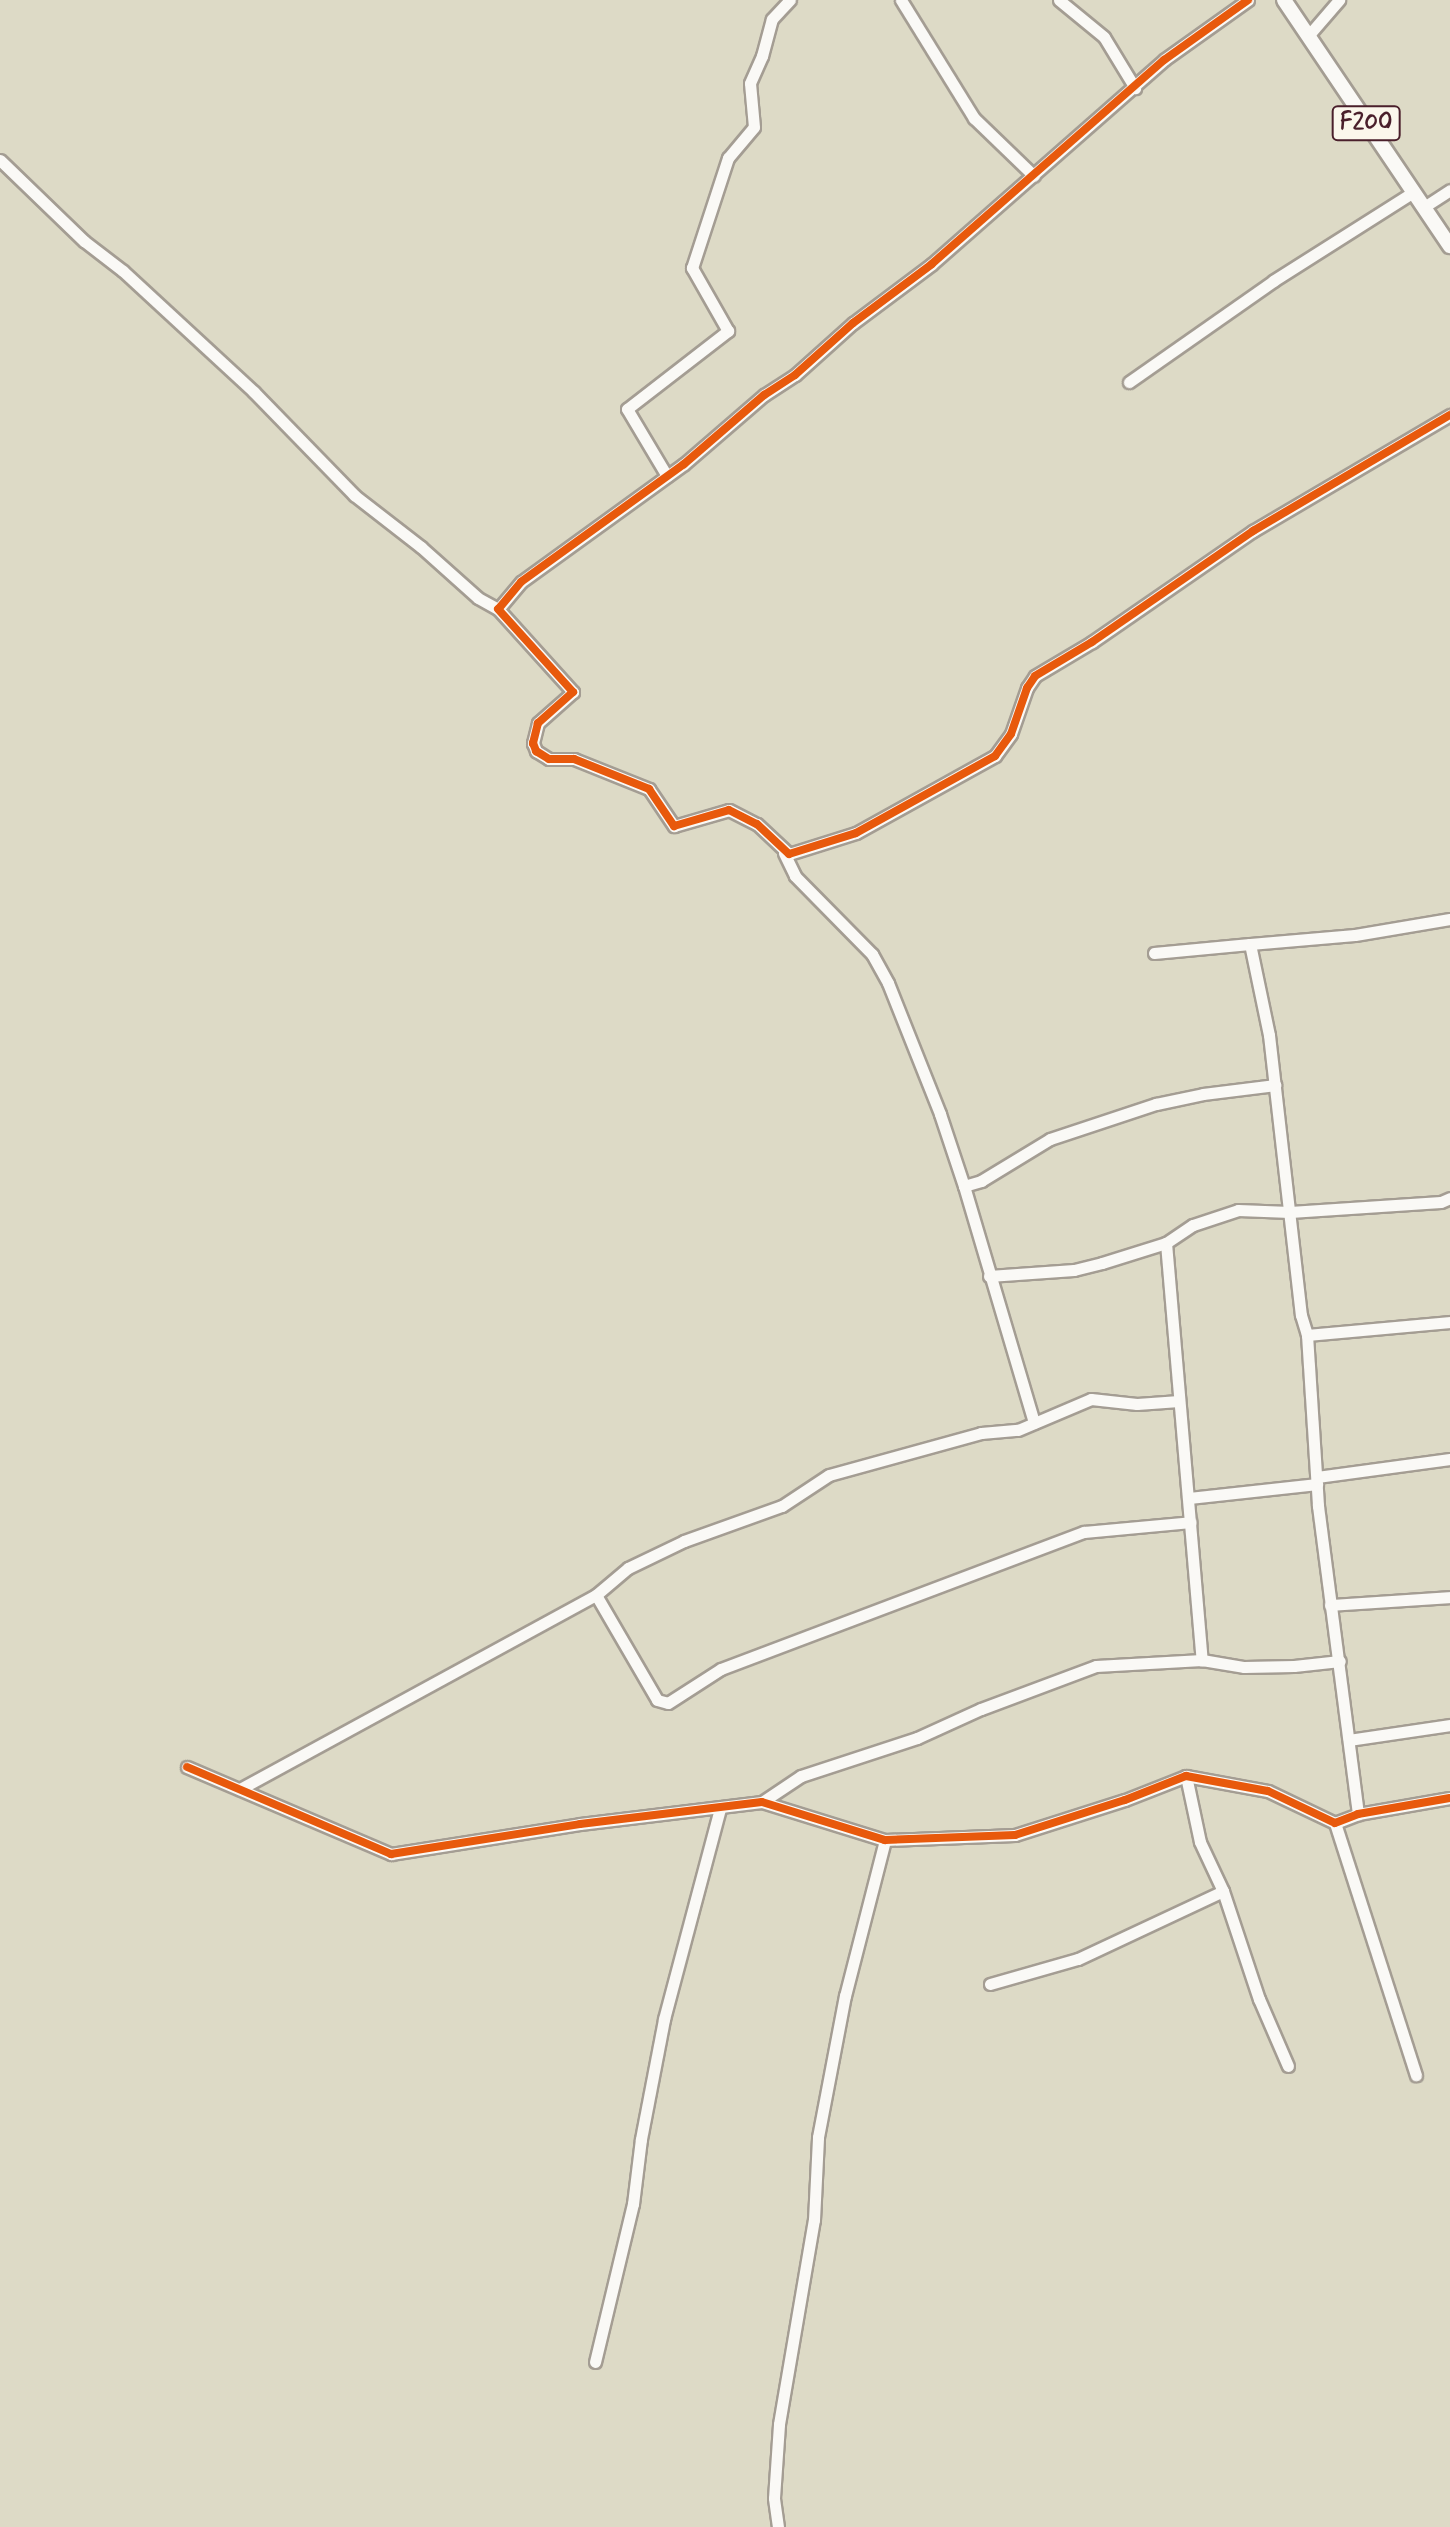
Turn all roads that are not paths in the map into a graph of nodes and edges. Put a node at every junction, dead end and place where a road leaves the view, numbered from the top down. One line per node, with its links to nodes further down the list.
1 (790, 0): 17 (street)
2 (901, 0): 10 (street)
3 (1059, 0): 8 (street)
4 (1248, 0): 8 (street)
5 (1284, 0): 7 (main road, F200)
6 (1339, 0): 7 (street)
7 (1308, 36): 12 (main road, F200)
8 (1135, 88): 10 (street)
9 (0, 160): 18 (street)
10 (1034, 176): 17 (street)
11 (1450, 190): 13 (street)
12 (1413, 192): 13 (main road, F200); 15 (street)
13 (1424, 207): 14 (main road, F200)
14 (1450, 246)
15 (1129, 382)
16 (1450, 415): 19 (street)
17 (667, 476): 18 (street)
18 (498, 609): 19 (street)
19 (784, 853): 24 (street)
20 (1450, 919): 21 (street)
21 (1250, 944): 22 (street); 23 (street)
22 (1154, 953)
23 (1275, 1085): 24 (street); 26 (street)
24 (964, 1186): 28 (street)
25 (1450, 1198): 26 (street)
26 (1290, 1212): 27 (street); 30 (street)
27 (1166, 1243): 28 (street); 31 (street)
28 (989, 1276): 32 (street)
29 (1450, 1322): 30 (street)
30 (1307, 1335): 34 (street)
31 (1179, 1401): 32 (street); 35 (street)
32 (1034, 1423): 37 (street)
33 (1450, 1459): 34 (street)
34 (1317, 1480): 35 (street); 39 (street)
35 (1189, 1498): 36 (street)
36 (1191, 1522): 37 (street); 40 (street)
37 (596, 1595): 46 (street)
38 (1450, 1597): 39 (street)
39 (1330, 1605): 41 (street)
40 (1202, 1660): 41 (street); 48 (street)
41 (1340, 1661): 43 (street)
42 (1450, 1725): 43 (street)
43 (1349, 1740): 50 (street)
44 (187, 1767): 46 (street)
45 (1186, 1776): 51 (street); 52 (street); 53 (street)
46 (240, 1789): 49 (street)
47 (1450, 1798): 50 (street)
48 (762, 1802): 49 (street); 52 (street)
49 (720, 1809): 57 (street)
50 (1358, 1814): 51 (street)
51 (1335, 1823): 56 (street)
52 (885, 1840): 58 (street)
53 (1223, 1891): 54 (street); 55 (street)
54 (990, 1984)
55 (1288, 2066)
56 (1416, 2075)
57 (595, 2362)
58 (778, 2527)

